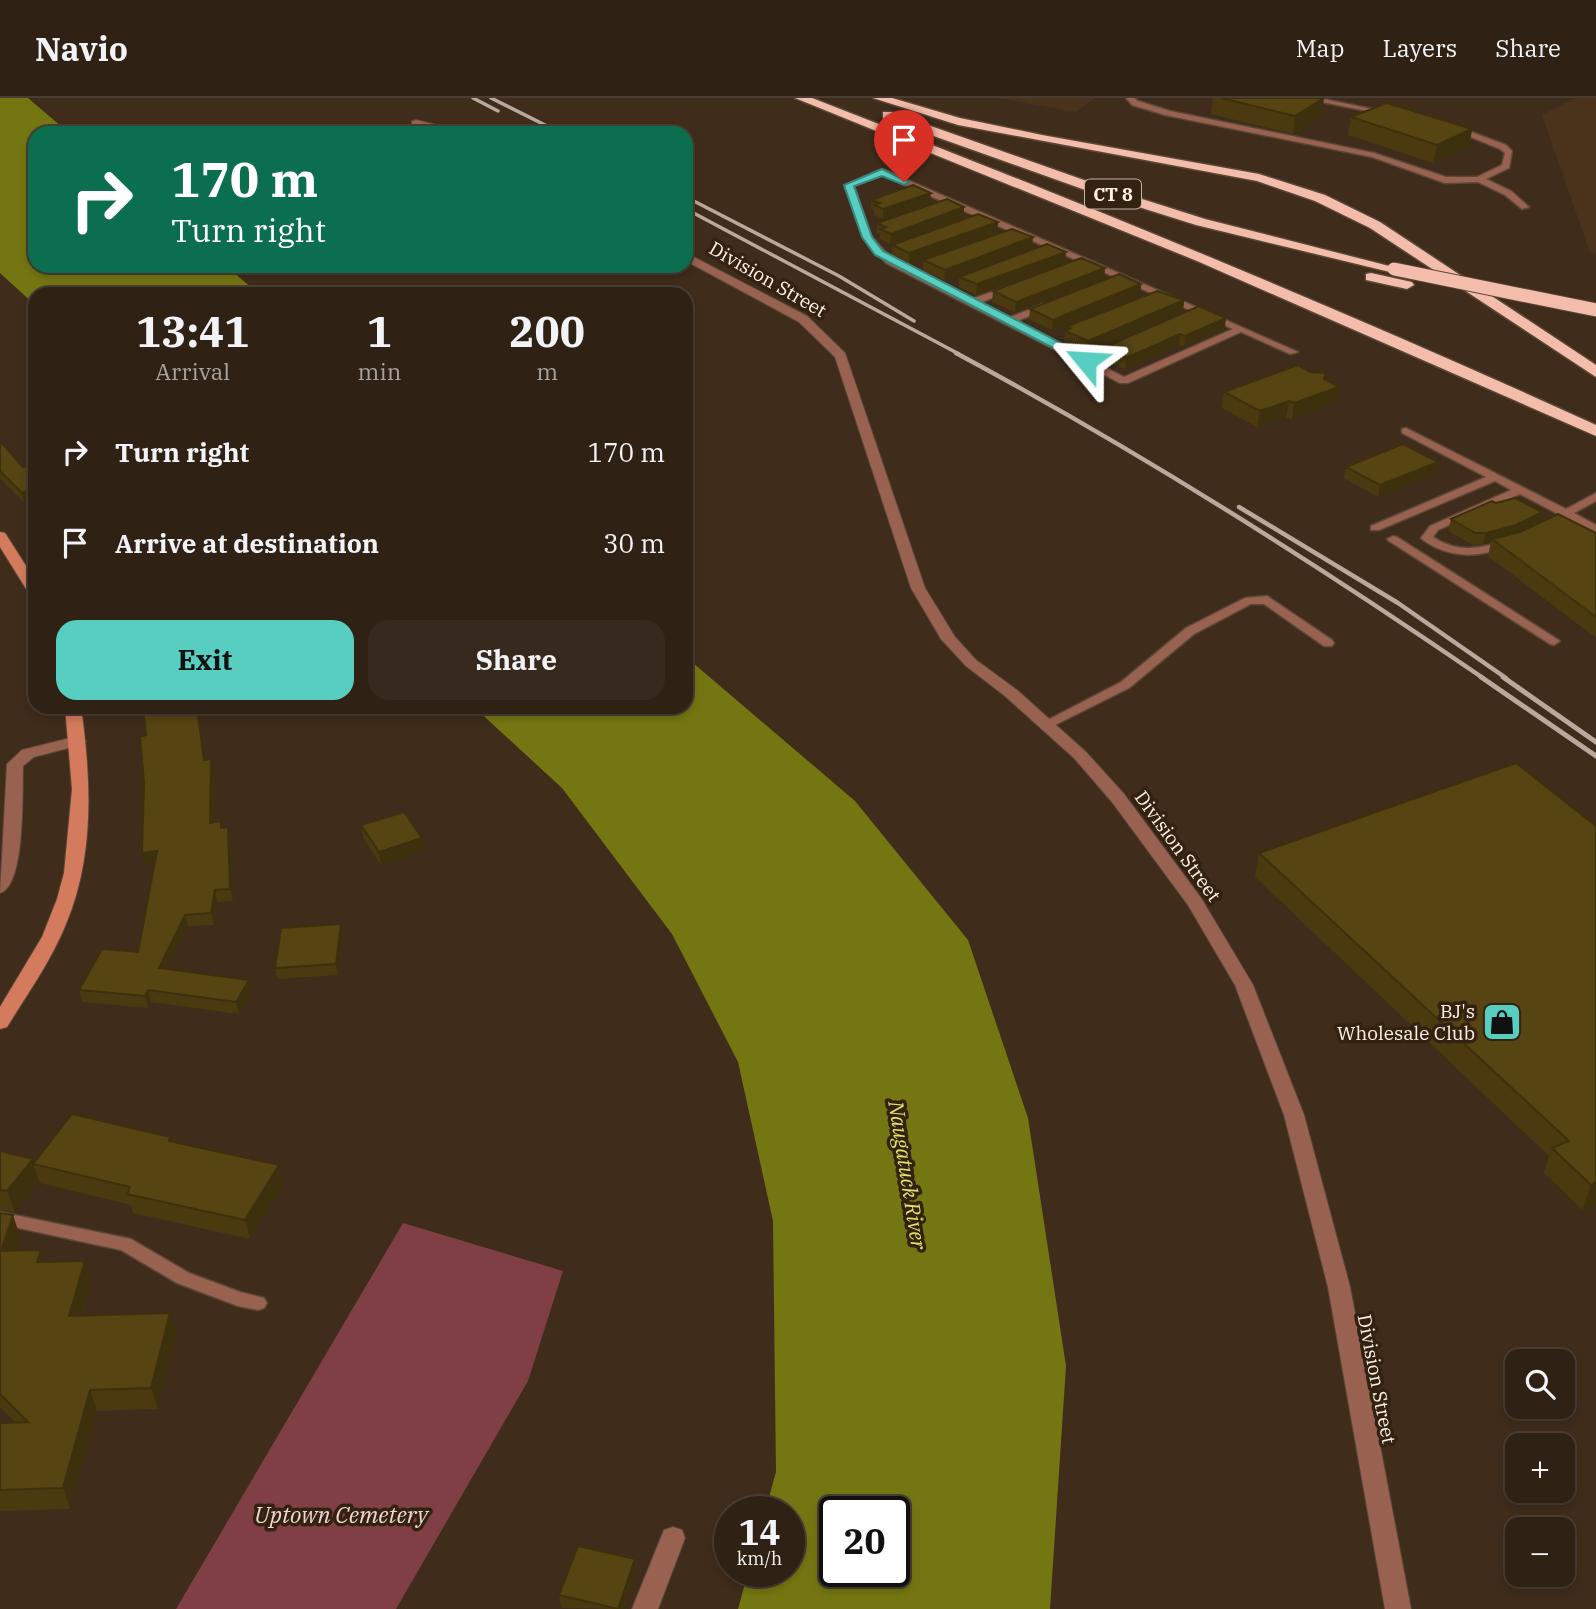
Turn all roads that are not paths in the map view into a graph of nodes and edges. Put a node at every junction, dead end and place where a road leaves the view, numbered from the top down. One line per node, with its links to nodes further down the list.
1 (801, 98): 10 (highway, CT 8)
2 (839, 98): 39 (highway, CT 8, bridge)
3 (879, 98): 50 (highway)
4 (1130, 98): 11 (lane)
5 (1306, 98): 6 (lane)
6 (1397, 115)
7 (416, 123): 8 (street)
8 (428, 126)
9 (1447, 127): 11 (lane)
10 (906, 138): 43 (highway, CT 8); 51 (highway)
11 (1479, 179): 14 (lane)
12 (949, 202): 13 (lane); 15 (lane); 18 (lane)
13 (937, 206)
14 (1525, 207)
15 (983, 216): 16 (lane); 19 (lane)
16 (970, 221)
17 (877, 227): 18 (lane)
18 (865, 231): 24 (lane)
19 (1017, 231): 20 (lane); 21 (lane)
20 (1005, 236)
21 (1051, 246): 23 (lane); 26 (lane)
22 (892, 248): 24 (lane)
23 (1039, 251)
24 (879, 253): 29 (lane)
25 (693, 260): 67 (street, Division Street)
26 (1084, 261): 27 (lane); 30 (lane)
27 (1072, 265)
28 (919, 266): 29 (lane)
29 (907, 270): 34 (lane)
30 (1123, 277): 32 (lane); 35 (lane)
31 (953, 282): 34 (lane)
32 (1110, 282)
33 (1022, 284): 38 (lane)
34 (940, 287): 38 (lane)
35 (1160, 293): 36 (lane); 40 (lane)
36 (1147, 299)
37 (1059, 302): 42 (lane)
38 (971, 303): 42 (lane)
39 (1596, 308)
40 (1197, 310): 41 (lane); 44 (lane)
41 (1185, 315)
42 (1008, 321): 46 (lane)
43 (1596, 322)
44 (1240, 329): 47 (lane); 49 (lane)
45 (1057, 335): 46 (lane)
46 (1044, 340): 49 (lane)
47 (1293, 352)
48 (1096, 354): 49 (lane)
49 (1083, 360)
50 (1596, 372)
51 (1596, 430)
52 (1406, 431): 53 (lane)
53 (1494, 477): 54 (lane); 57 (lane)
54 (1520, 490): 56 (lane); 62 (lane)
55 (1596, 496): 56 (lane)
56 (1567, 514): 58 (lane); 59 (lane)
57 (1375, 528)
58 (1596, 529)
59 (1535, 531)
60 (0, 536): 63 (main road)
61 (1393, 539): 64 (lane)
62 (1514, 541)
63 (28, 581)
64 (1554, 641)
65 (1328, 643): 67 (lane)
66 (74, 714): 68 (main road)
67 (1046, 724): 75 (street, Division Street)
68 (78, 741): 69 (street); 70 (main road)
69 (0, 887)
70 (0, 1022)
71 (0, 1219): 72 (lane)
72 (258, 1303)
73 (673, 1538): 74 (street)
74 (645, 1609)
75 (1398, 1609)

